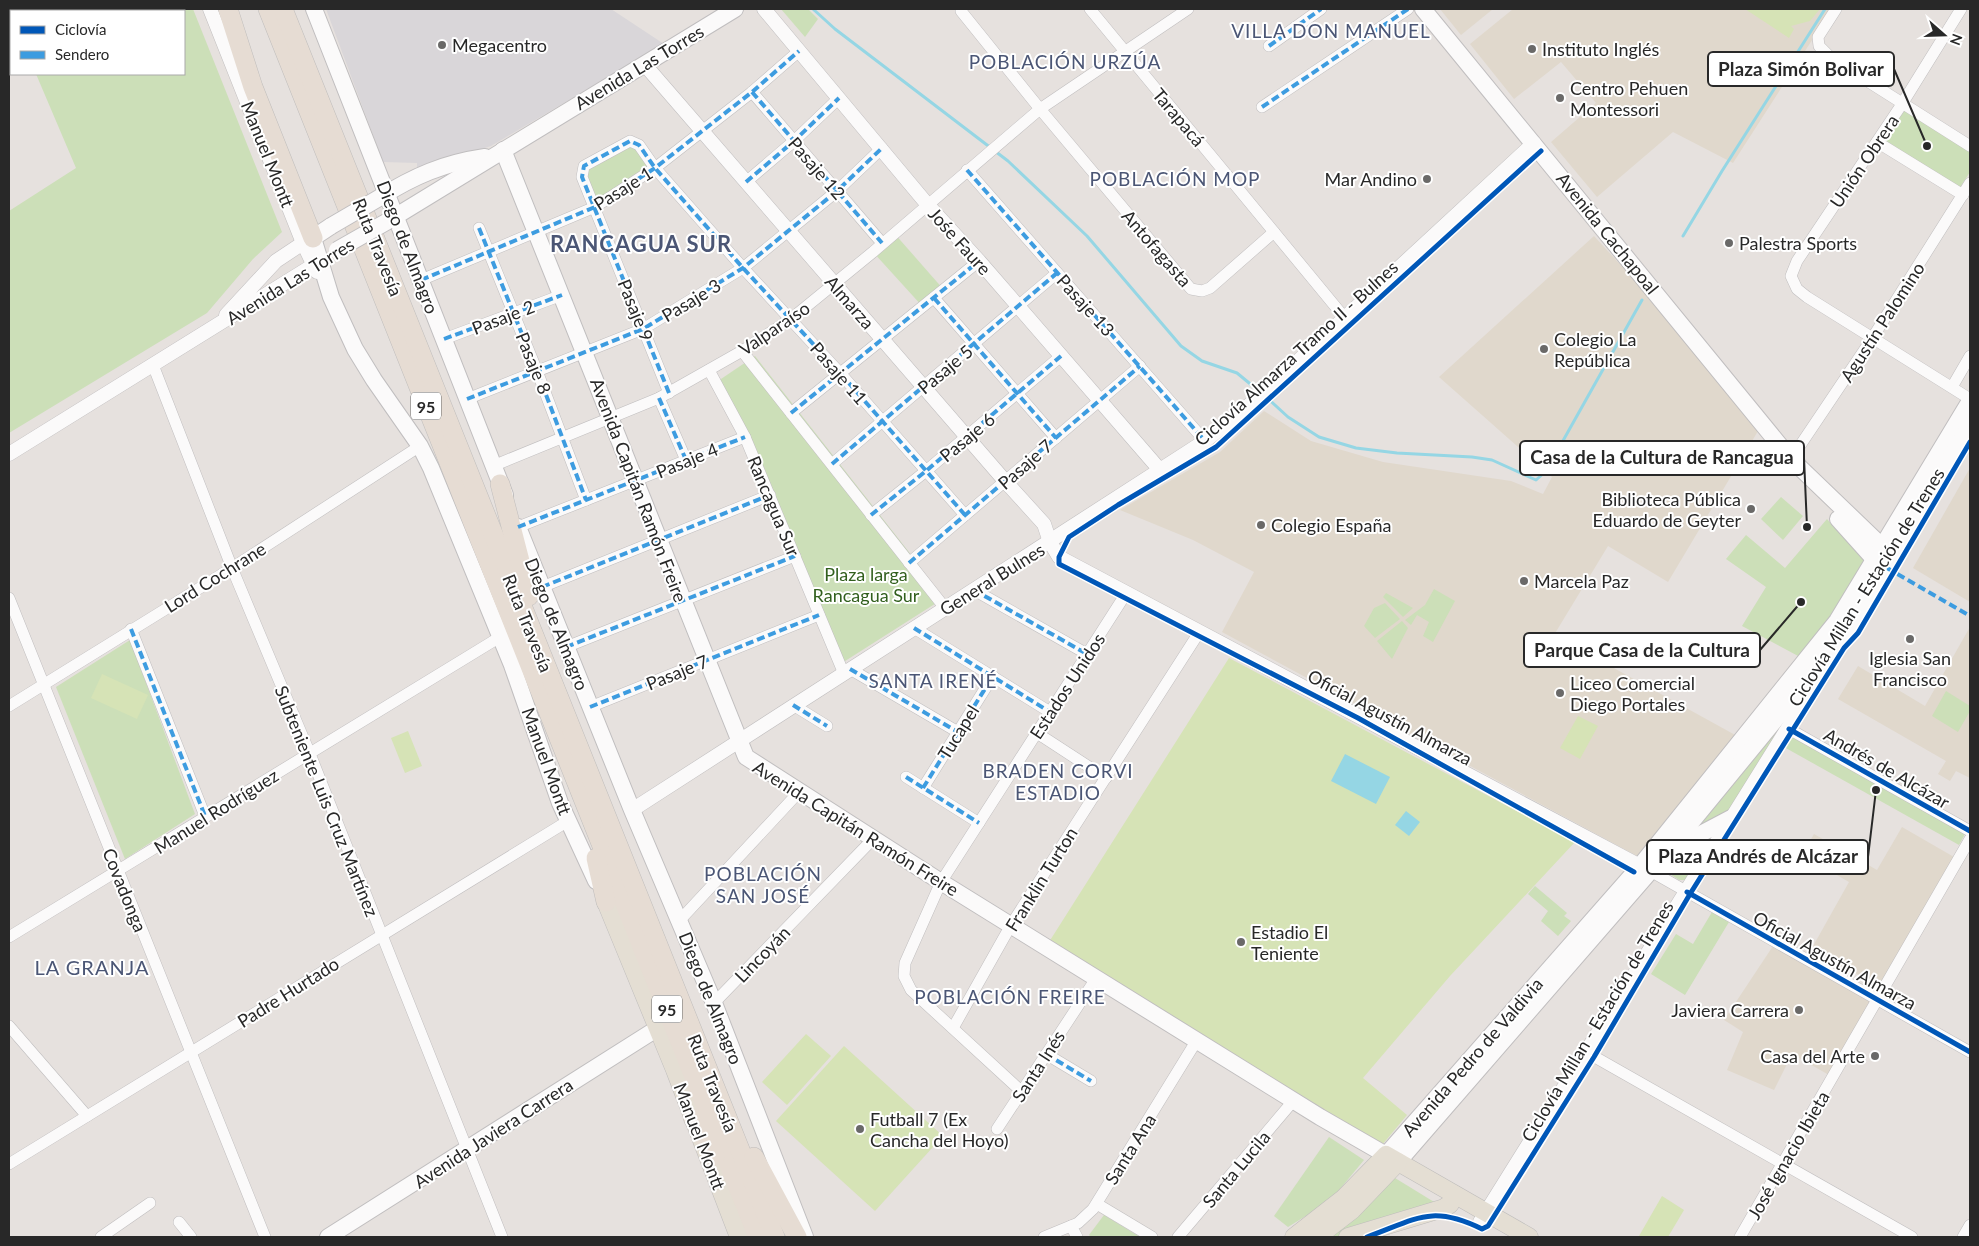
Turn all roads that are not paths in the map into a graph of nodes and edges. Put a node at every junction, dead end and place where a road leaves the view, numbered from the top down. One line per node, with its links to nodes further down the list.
1 (210, 9): 47 (street, Manuel Montt)
2 (228, 9): 47 (highway)
3 (268, 9): 148 (highway, Ruta Travesía / 95)
4 (283, 9): 130 (highway, Ruta Travesía / 95)
5 (314, 9): 39 (main road, Diego de Almagro)
6 (735, 9): 19 (main road, Avenida Las Torres)
7 (764, 9): 17 (street, Jośe Faure)
8 (1090, 9): 18 (street, Tarapacá)
9 (1188, 9): 18 (street, Valparaíso)
10 (1321, 9): 16 (street)
11 (1408, 9): 23 (street)
12 (1423, 9): 28 (main road, Avenida Cachapoal)
13 (1836, 9): 22 (street)
14 (1961, 9): 22 (street, Unión Obrera)
15 (961, 11): 24 (street, Antofagasta)
16 (1269, 46)
17 (799, 51): 20 (street, Pasaje 1); 21 (street, Jośe Faure)
18 (1125, 52): 24 (street, Valparaíso); 46 (street, Tarapacá)
19 (645, 65): 25 (street, Almarza); 31 (main road, Avenida Las Torres)
20 (752, 92): 25 (street, Pasaje 1); 26 (street, Pasaje 12)
21 (839, 98): 26 (street); 30 (street, Jośe Faure)
22 (1903, 102): 27 (street, Unión Obrera); 29 (street)
23 (1262, 107)
24 (1040, 109): 33 (street, Valparaíso); 46 (street, Antofagasta)
25 (703, 132): 32 (street, Pasaje 1); 35 (street, Almarza)
26 (794, 142): 35 (street); 37 (street, Pasaje 12)
27 (1877, 142): 38 (street); 64 (street, Unión Obrera)
28 (1534, 143): 60 (street, General Bulnes); 95 (main road, Avenida Cachapoal)
29 (1970, 146)
30 (882, 148): 37 (street, Pasaje 3); 40 (street, Jośe Faure)
31 (498, 153): 39 (main road, Avenida Las Torres); 42 (main road, Avenida Las Torres); 45 (main road, Avenida Capitán Ramón Freire)
32 (655, 168): 34 (street, Pasaje 11); 41 (street, Pasaje 1); 52 (street, Pasaje 11)
33 (967, 170): 40 (street, Valparaíso); 53 (street, Pasaje 13)
34 (582, 171): 41 (street, Pasaje 9)
35 (746, 182): 44 (street, Almarza)
36 (1970, 183): 38 (street, Agustín Palomino)
37 (837, 191): 44 (street, Pasaje 3); 48 (street, Pasaje 12)
38 (1963, 195): 64 (street, Agustín Palomino)
39 (383, 196): 42 (main road, Diego de Almagro); 47 (main road, Avenida Las Torres, bridge)
40 (927, 204): 48 (street, Valparaíso); 50 (street, Jośe Faure)
41 (595, 207): 45 (street, Pasaje 1); 63 (street, Pasaje 9)
42 (392, 218): 51 (main road, Avenida Las Torres, bridge); 54 (main road, Diego de Almagro)
43 (479, 228): 49 (street, Pasaje 8)
44 (788, 230): 52 (street, Pasaje 3); 55 (street, Almarza)
45 (537, 231): 49 (street, Pasaje 1); 56 (main road, Avenida Capitán Ramón Freire)
46 (1274, 232): 60 (street, Tarapacá)
47 (308, 240): 51 (main road, Manuel Montt); 62 (street, Avenida Las Torres)
48 (882, 243): 55 (street, Valparaíso)
49 (488, 251): 54 (street, Pasaje 1); 59 (street, Pasaje 8)
50 (979, 260): 57 (street); 58 (street, Jośe Faure)
51 (317, 263): 62 (street, Avenida Las Torres); 93 (main road, Manuel Montt)
52 (743, 268): 61 (street, Pasaje 11); 63 (street, Pasaje 3)
53 (1057, 273): 58 (street, Pasaje 5); 73 (street, Pasaje 13)
54 (421, 280): 66 (main road, Diego de Almagro)
55 (835, 284): 61 (street, Valparaíso); 65 (street, Almarza)
56 (562, 294): 59 (street, Pasaje 2); 69 (main road, Avenida Capitán Ramón Freire)
57 (934, 298): 65 (street); 67 (street)
58 (1017, 305): 67 (street, Pasaje 5); 70 (street, Jośe Faure)
59 (514, 313): 66 (street, Pasaje 2); 75 (street, Pasaje 8)
60 (1344, 317): 92 (street, General Bulnes)
61 (791, 319): 68 (street, Valparaíso); 76 (street, Pasaje 11)
62 (216, 327): 72 (street, Avenida Las Torres)
63 (643, 329): 69 (street, Pasaje 3); 80 (street, Pasaje 9)
64 (1873, 337): 78 (street); 95 (street, Agustín Palomino)
65 (882, 339): 76 (street); 77 (street, Almarza)
66 (444, 340): 81 (main road, Diego de Almagro)
67 (974, 344): 77 (street, Pasaje 5); 79 (street)
68 (742, 351): 74 (street, Valparaíso); 84 (street)
69 (585, 352): 75 (street, Pasaje 3); 85 (main road, Avenida Capitán Ramón Freire)
70 (1061, 356): 79 (street, Pasaje 6); 83 (street, Jośe Faure)
71 (1970, 356): 78 (street)
72 (153, 365): 94 (street, Avenida Las Torres); 114 (street, Subteniente Luis Cruz Martínez)
73 (1140, 366): 83 (street, Pasaje 7); 92 (street, Pasaje 13)
74 (709, 370): 80 (street, Valparaíso); 88 (street, Rancagua Sur)
75 (537, 371): 81 (street, Pasaje 3); 89 (street, Pasaje 8)
76 (840, 373): 84 (street); 86 (street, Pasaje 11)
77 (923, 387): 86 (street, Pasaje 5); 90 (street, Almarza)
78 (1952, 387): 82 (street)
79 (1018, 394): 90 (street, Pasaje 6); 91 (street)
80 (664, 396): 85 (street, Valparaíso); 96 (street, Pasaje 9)
81 (467, 399): 98 (main road, Diego de Almagro)
82 (1970, 400): 112 (main road)
83 (1100, 401): 91 (street, Pasaje 7); 99 (street, Jośe Faure)
84 (791, 413): 97 (street)
85 (610, 418): 89 (street, Valparaíso); 101 (main road, Avenida Capitán Ramón Freire)
86 (882, 422): 97 (street, Pasaje 5); 100 (street, Pasaje 11)
87 (1970, 424): 112 (main road)
88 (745, 436): 96 (street, Pasaje 4); 104 (street, Rancagua Sur)
89 (563, 437): 98 (street, Valparaíso); 105 (street, Pasaje 8)
90 (967, 437): 100 (street, Pasaje 6); 102 (street, Almarza)
91 (1056, 438): 102 (street, Pasaje 7)
92 (1205, 441): 99 (street, General Bulnes)
93 (420, 446): 114 (street, Lord Cochrane); 126 (main road, Manuel Montt)
94 (9, 454)
95 (1791, 459): 112 (main road, Avenida Cachapoal)
96 (686, 460): 101 (street, Pasaje 4)
97 (832, 464): 106 (street)
98 (493, 466): 103 (main road, Diego de Almagro)
99 (1160, 470): 110 (street, General Bulnes)
100 (926, 471): 106 (street, Pasaje 6); 107 (street, Pasaje 11)
101 (635, 481): 105 (street, Pasaje 4); 109 (main road, Avenida Capitán Ramón Freire)
102 (1005, 482): 107 (street, Pasaje 7); 110 (street, Almarza)
103 (500, 484): 108 (main road, Diego de Almagro); 130 (highway)
104 (770, 495): 109 (street); 111 (street, Rancagua Sur)
105 (586, 500): 108 (street, Pasaje 4)
106 (872, 515): 113 (street)
107 (965, 515): 113 (street, Pasaje 7)
108 (518, 527): 115 (main road, Diego de Almagro)
109 (659, 541): 115 (street); 119 (main road, Avenida Capitán Ramón Freire)
110 (1050, 542): 116 (street, General Bulnes); 117 (street, Oficial Agustín Almarza)
111 (795, 556): 119 (street); 121 (street, Rancagua Sur)
112 (1884, 560): 125 (main road); 158 (main road)
113 (909, 563): 120 (street)
114 (232, 568): 123 (street, Lord Cochrane); 143 (street, Subteniente Luis Cruz Martínez)
115 (542, 587): 127 (main road, Diego de Almagro)
116 (974, 590): 120 (street, General Bulnes); 128 (street)
117 (1127, 592): 124 (street, Oficial Agustín Almarza); 128 (street, Estados Unidos)
118 (9, 598): 133 (street, Covadonga)
119 (682, 601): 127 (street); 129 (main road, Avenida Capitán Ramón Freire)
120 (945, 608): 122 (street, General Bulnes)
121 (819, 615): 129 (street, Pasaje 7); 131 (street, Rancagua Sur)
122 (914, 628): 131 (street, General Bulnes); 132 (street)
123 (131, 629): 133 (street, Lord Cochrane); 150 (street)
124 (1200, 632): 145 (street, Franklin Turton); 158 (street, Oficial Agustín Almarza)
125 (1845, 635): 139 (street); 157 (main road)
126 (500, 637): 143 (street, Manuel Rodríguez); 152 (main road, Manuel Montt)
127 (566, 647): 136 (main road, Diego de Almagro)
128 (1087, 654): 137 (street, Estados Unidos)
129 (706, 660): 136 (street, Pasaje 7); 142 (main road, Avenida Capitán Ramón Freire)
130 (545, 666): 180 (highway, Ruta Travesía / 95)
131 (847, 671): 134 (street, General Bulnes); 140 (street)
132 (993, 676): 137 (street); 140 (street, Tucapel)
133 (44, 685): 135 (street, Lord Cochrane); 159 (street, Covadonga)
134 (793, 705): 138 (street); 142 (street, General Bulnes)
135 (9, 706)
136 (590, 707): 149 (main road, Diego de Almagro)
137 (1050, 712): 141 (street, Estados Unidos)
138 (827, 726)
139 (1789, 729): 151 (street); 154 (street, Andrés de Alcázar)
140 (958, 732): 146 (street, Tucapel)
141 (1037, 733): 145 (street); 153 (street, Estados Unidos)
142 (739, 742): 147 (main road, Avenida Capitán Ramón Freire); 149 (street, General Bulnes)
143 (310, 754): 150 (street, Manuel Rodríguez); 165 (street, Subteniente Luis Cruz Martínez)
144 (906, 777): 146 (street)
145 (1106, 778): 164 (street, Franklin Turton)
146 (923, 788): 153 (street)
147 (798, 792): 156 (main road, Avenida Capitán Ramón Freire); 163 (street)
148 (584, 804): 162 (highway); 192 (highway, Ruta Travesía / 95)
149 (632, 810): 163 (main road, Diego de Almagro)
150 (205, 816): 159 (street, Manuel Rodríguez)
151 (1731, 818): 157 (main road); 161 (street)
152 (568, 821): 162 (main road, Manuel Montt); 165 (street, Padre Hurtado)
153 (979, 823): 160 (street, Estados Unidos)
154 (1970, 832)
155 (1970, 839): 168 (street, José Ignacio Ibieta)
156 (873, 840): 160 (main road, Avenida Capitán Ramón Freire); 169 (street, Lincoyán)
157 (1667, 852): 158 (main road)
158 (1645, 868): 161 (street, Oficial Agustín Almarza); 186 (main road, Avenida Pedro de Valdivia)
159 (118, 872): 166 (street, Manuel Rodríguez); 174 (street, Covadonga)
160 (941, 882): 164 (main road, Avenida Capitán Ramón Freire); 172 (street, Estados Unidos)
161 (1687, 892): 168 (street, Oficial Agustín Almarza); 175 (street)
162 (606, 902): 171 (main road, Manuel Montt)
163 (680, 920): 169 (main road, Diego de Almagro)
164 (1011, 925): 167 (main road, Avenida Capitán Ramón Freire); 172 (street, Franklin Turton)
165 (381, 935): 174 (street, Padre Hurtado); 185 (street, Subteniente Luis Cruz Martínez)
166 (9, 938)
167 (1097, 977): 173 (main road, Avenida Capitán Ramón Freire); 177 (street, Santa Inés)
168 (1878, 1000): 176 (street, Oficial Agustín Almarza); 188 (street, José Ignacio Ibieta)
169 (714, 1003): 206 (main road, Diego de Almagro)
170 (9, 1026): 182 (street)
171 (658, 1028): 183 (main road, Manuel Montt); 185 (main road, Avenida Javiera Carrera)
172 (953, 1028): 179 (street, Estados Unidos)
173 (1197, 1040): 181 (main road, Avenida Capitán Ramón Freire); 191 (street, Santa Ana)
174 (191, 1052): 182 (street, Padre Hurtado); 199 (street, Covadonga)
175 (1586, 1052): 188 (street); 193 (street)
176 (1970, 1052)
177 (1046, 1054): 178 (street); 179 (street, Santa Inés)
178 (1090, 1081)
179 (1021, 1091): 184 (street, Santa Inés)
180 (718, 1094): 204 (highway, Ruta Travesía / 95); 205 (highway)
181 (1294, 1100): 186 (main road, Avenida Capitán Ramón Freire); 210 (street, Santa Lucila)
182 (87, 1116): 187 (street, Padre Hurtado)
183 (693, 1118): 192 (highway); 202 (main road, Manuel Montt)
184 (997, 1129)
185 (467, 1151): 200 (main road, Avenida Javiera Carrera); 201 (street, Subteniente Luis Cruz Martínez)
186 (1388, 1163): 189 (main road, Avenida Capitán Ramón Freire); 211 (main road, Avenida Pedro de Valdivia); 212 (main road, Avenida Pedro de Valdivia)
187 (9, 1164)
188 (1783, 1165): 216 (street, José Ignacio Ibieta); 217 (street)
189 (1452, 1200): 193 (main road, Avenida Capitán Ramón Freire); 213 (main road)
190 (150, 1203): 197 (street)
191 (1096, 1204): 196 (street, Santa Ana); 209 (street)
192 (749, 1215): 203 (highway, Ruta Travesía / 95)
193 (1483, 1217): 214 (main road, Avenida Capitán Ramón Freire); 215 (main road, Avenida Capitán Ramón Freire)
194 (179, 1222): 198 (street)
195 (1970, 1225): 218 (street)
196 (1071, 1226): 207 (street, Santa Ana); 208 (street)
197 (101, 1237)
198 (191, 1237)
199 (265, 1237)
200 (328, 1237)
201 (502, 1237)
202 (739, 1237)
203 (758, 1237)
204 (775, 1237)
205 (797, 1237)
206 (805, 1237)
207 (1044, 1237)
208 (1077, 1237)
209 (1152, 1237)
210 (1178, 1237)
211 (1294, 1237)
212 (1317, 1237)
213 (1348, 1237)
214 (1508, 1237)
215 (1529, 1237)
216 (1740, 1237)
217 (1912, 1237)
218 (1963, 1237)

